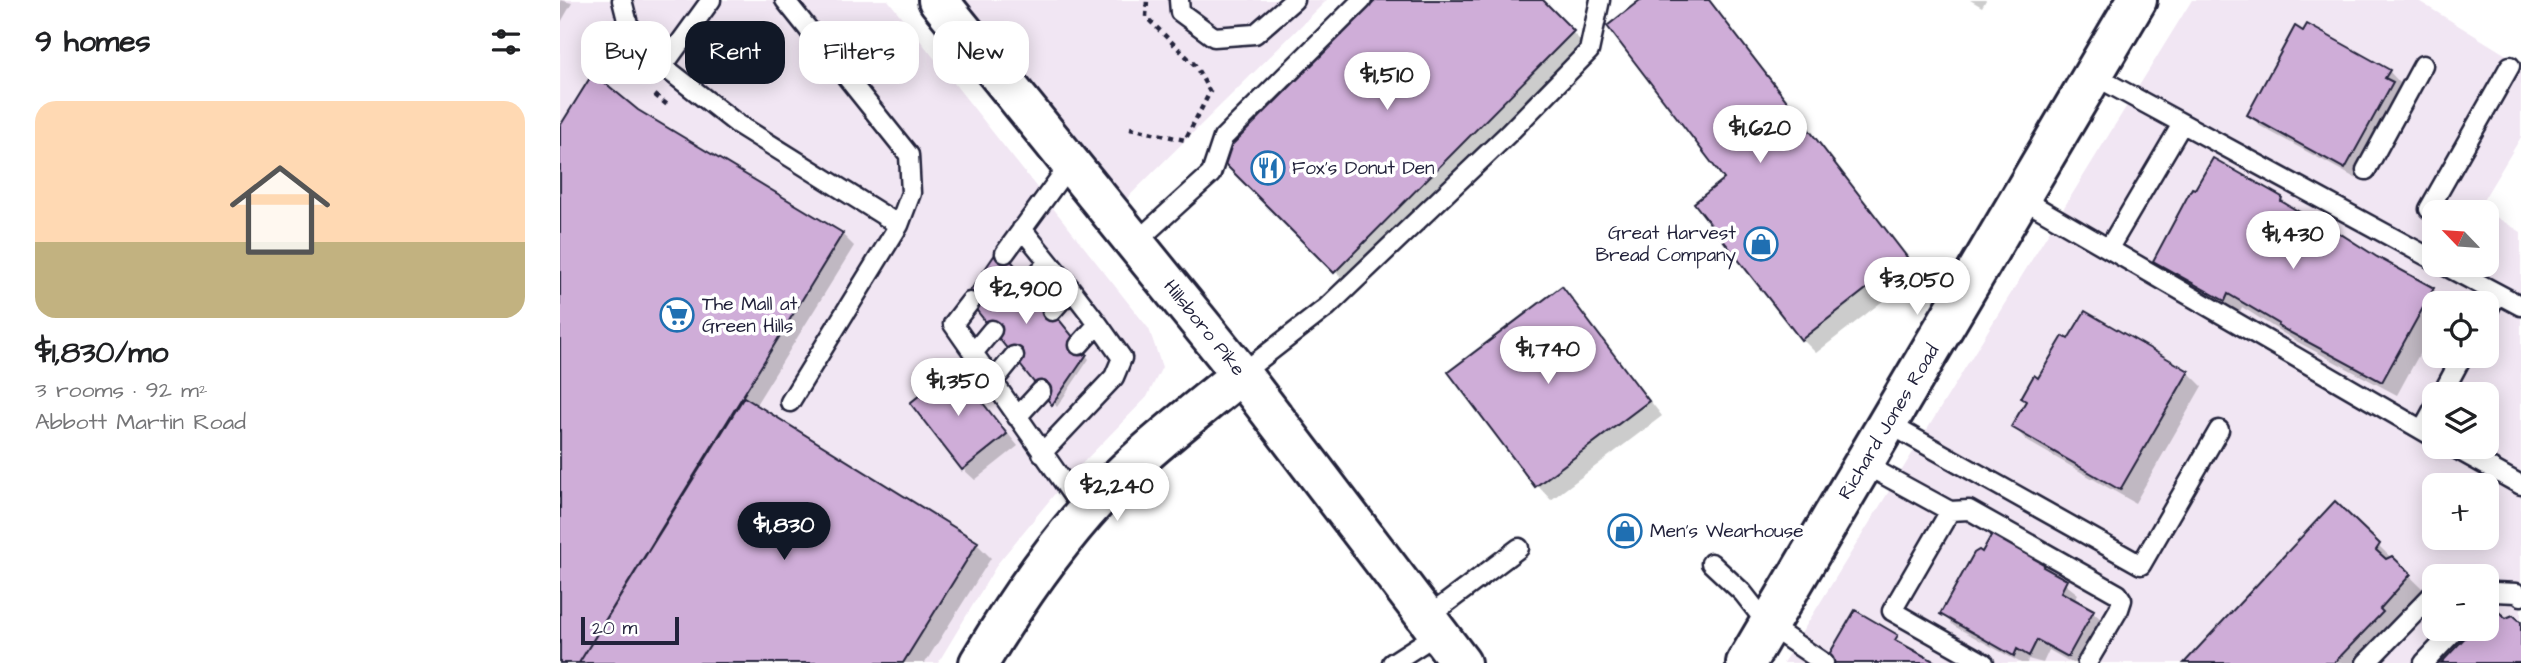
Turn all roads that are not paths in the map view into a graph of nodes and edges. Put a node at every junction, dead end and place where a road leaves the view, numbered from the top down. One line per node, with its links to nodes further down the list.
1 (622, 0): 10 (lane)
2 (711, 0): 11 (lane)
3 (785, 0): 21 (lane)
4 (938, 0): 17 (main road, Hillsboro Pike)
5 (1179, 0): 6 (lane)
6 (1294, 0)
7 (1362, 0): 23 (lane)
8 (1600, 0): 41 (lane)
9 (2137, 0): 15 (main road, Richard Jones Road)
10 (627, 21)
11 (671, 55)
12 (2423, 65): 18 (lane)
13 (2510, 66): 20 (lane)
14 (671, 72): 21 (lane)
15 (2093, 75): 16 (lane); 19 (main road, Richard Jones Road)
16 (2182, 124): 24 (lane); 26 (lane)
17 (1070, 164): 22 (lane); 23 (main road, Hillsboro Pike)
18 (2366, 170)
19 (2021, 198): 24 (lane); 46 (main road, Richard Jones Road)
20 (2434, 200)
21 (899, 225): 44 (lane)
22 (1023, 229): 25 (lane); 27 (lane)
23 (1135, 243): 41 (main road, Hillsboro Pike)
24 (2109, 248): 48 (lane)
25 (1005, 253)
26 (2422, 254)
27 (1048, 261): 29 (lane); 30 (lane)
28 (2466, 277): 31 (lane)
29 (1030, 284)
30 (1071, 289): 35 (lane); 36 (lane)
31 (2492, 291)
32 (2499, 295): 34 (lane)
33 (970, 302): 39 (lane)
34 (2521, 306)
35 (1052, 311)
36 (1098, 324): 38 (lane); 49 (lane)
37 (992, 330): 39 (lane)
38 (1079, 345)
39 (973, 353): 42 (lane)
40 (1014, 356): 42 (lane)
41 (1241, 374): 54 (main road); 60 (main road, Hillsboro Pike)
42 (992, 383): 45 (lane)
43 (1041, 391): 45 (lane)
44 (790, 402)
45 (1017, 417): 49 (lane)
46 (1889, 424): 47 (lane); 51 (main road, Richard Jones Road)
47 (2219, 430)
48 (2422, 431)
49 (1042, 453): 54 (lane)
50 (2474, 459): 52 (lane)
51 (1864, 464): 53 (lane); 61 (main road, Richard Jones Road)
52 (2521, 485)
53 (1950, 511): 68 (lane); 69 (lane)
54 (1085, 513): 63 (main road)
55 (1519, 548): 60 (lane)
56 (1711, 562): 61 (lane)
57 (2499, 592): 58 (lane)
58 (2521, 596)
59 (2422, 605): 70 (lane)
60 (1434, 624): 64 (lane); 65 (main road, Hillsboro Pike)
61 (1768, 625): 66 (main road, Richard Jones Road); 67 (lane)
62 (2445, 641): 71 (lane)
63 (979, 663)
64 (1392, 663)
65 (1461, 663)
66 (1746, 663)
67 (1824, 663)
68 (1984, 663)
69 (2087, 663)
70 (2366, 663)
71 (2424, 663)

